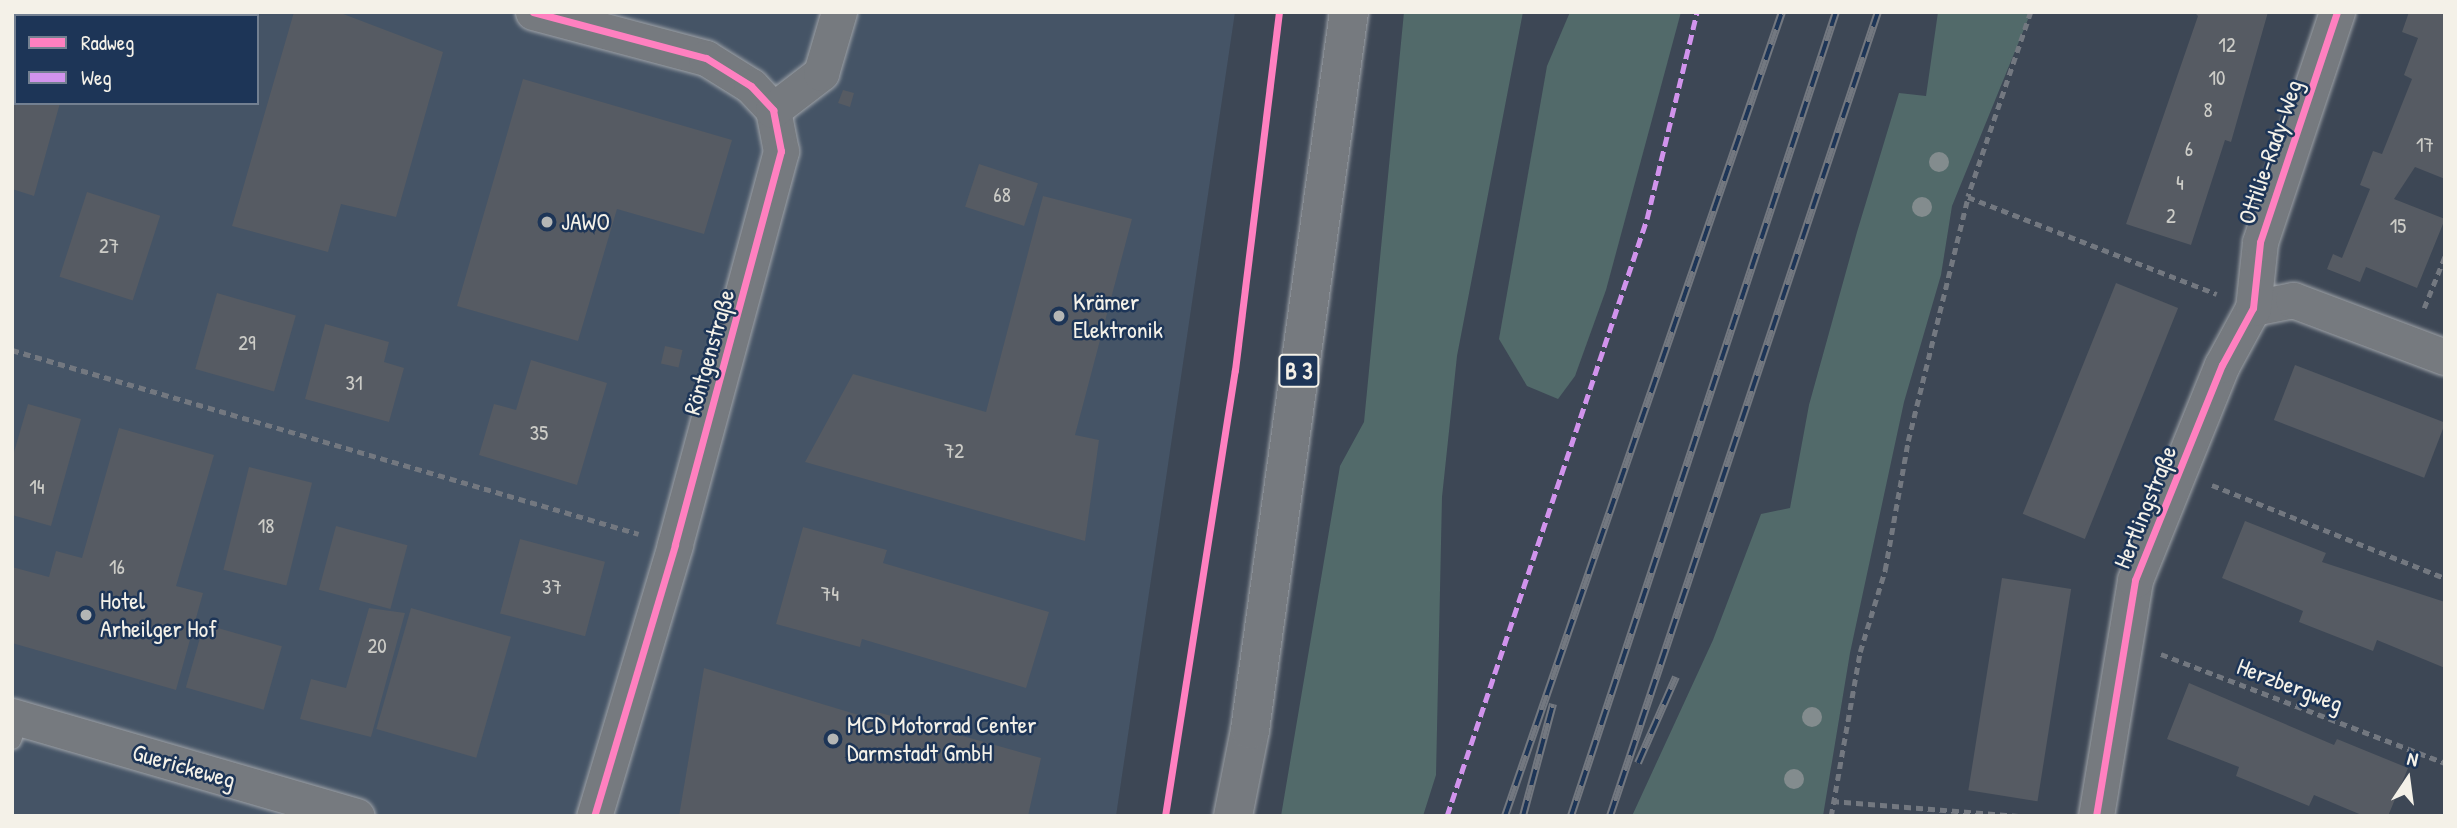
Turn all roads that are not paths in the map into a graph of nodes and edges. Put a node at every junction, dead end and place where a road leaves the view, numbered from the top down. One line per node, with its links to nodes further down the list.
1 (533, 12): 5 (street)
2 (839, 12): 5 (street)
3 (1349, 12): 11 (main road, B 3)
4 (2337, 12): 6 (street, Ottilie-Rady-Weg)
5 (773, 110): 10 (street, Röntgenstraße)
6 (2253, 308): 7 (street); 12 (street, Hertlingstraße)
7 (2445, 358)
8 (14, 725): 9 (street, Guerickeweg)
9 (357, 816)
10 (594, 816)
11 (1233, 816)
12 (2096, 816)

